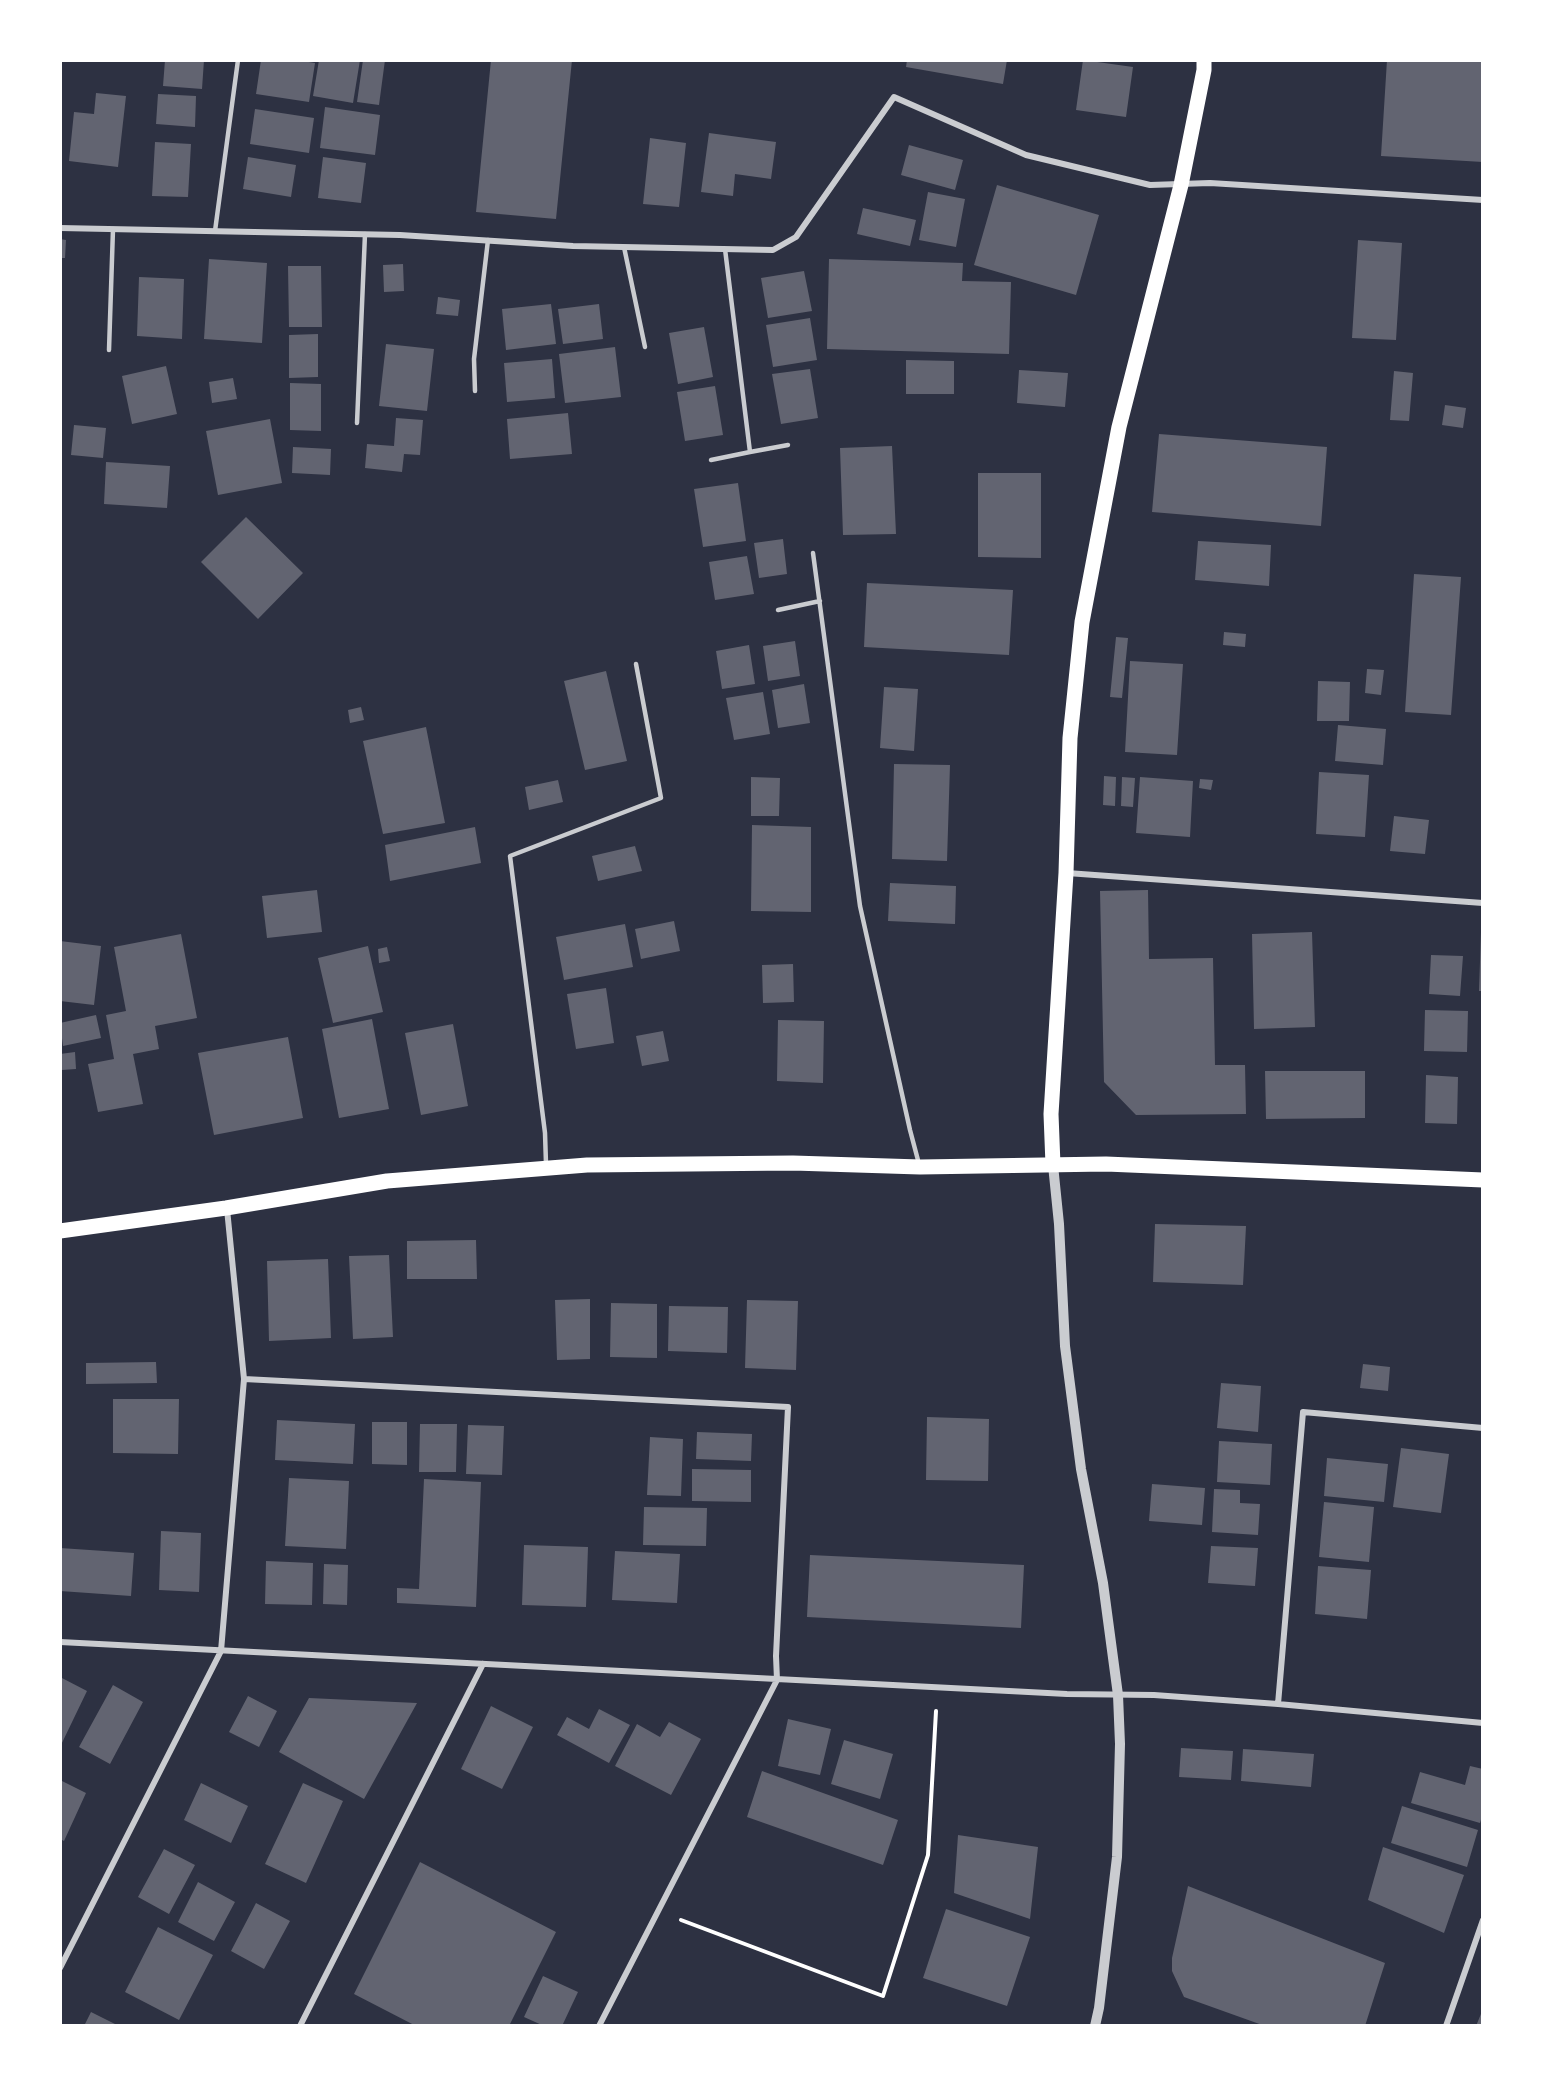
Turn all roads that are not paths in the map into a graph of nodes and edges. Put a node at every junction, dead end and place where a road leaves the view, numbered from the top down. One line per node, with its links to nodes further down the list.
1 (238, 60): 7 (lane)
2 (1204, 60): 3 (main road)
3 (1181, 185): 4 (street); 11 (street); 23 (main road)
4 (1483, 200)
5 (60, 228): 6 (street)
6 (113, 229): 7 (street); 13 (lane)
7 (215, 231): 8 (street)
8 (364, 234): 9 (street); 15 (lane)
9 (488, 240): 10 (street); 14 (lane)
10 (624, 247): 11 (street); 12 (lane)
11 (725, 249): 17 (lane)
12 (645, 347)
13 (109, 350)
14 (475, 391)
15 (357, 423)
16 (788, 445): 17 (lane)
17 (750, 452): 18 (lane)
18 (711, 460)
19 (813, 554): 20 (lane)
20 (820, 601): 21 (lane); 26 (lane)
21 (778, 610)
22 (636, 664): 27 (lane)
23 (1066, 873): 24 (street); 25 (main road)
24 (1483, 903)
25 (1053, 1165): 26 (main road); 28 (main road); 37 (street)
26 (920, 1167): 27 (main road)
27 (547, 1170): 29 (main road)
28 (1483, 1180)
29 (226, 1208): 30 (main road); 31 (street)
30 (60, 1231)
31 (244, 1380): 34 (street); 36 (street)
32 (1483, 1428): 38 (street)
33 (60, 1642): 34 (street)
34 (221, 1651): 35 (street); 41 (street)
35 (483, 1664): 36 (street); 42 (street)
36 (777, 1680): 37 (street); 43 (street)
37 (1118, 1695): 38 (street); 44 (street)
38 (1278, 1704): 39 (street)
39 (1483, 1723)
40 (1483, 1920): 45 (street)
41 (60, 1968)
42 (300, 2026)
43 (598, 2026)
44 (1095, 2026)
45 (1446, 2026)

